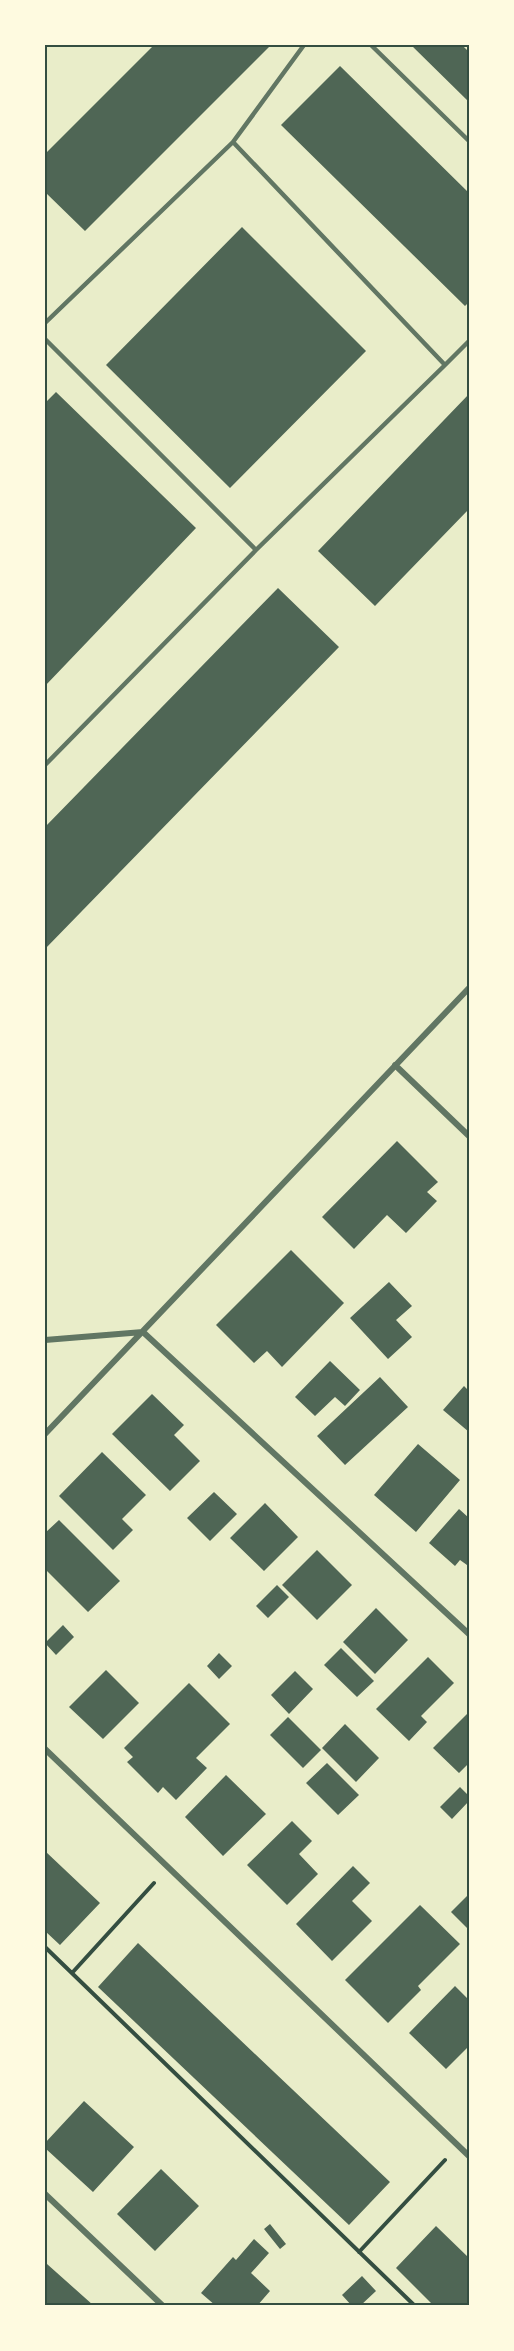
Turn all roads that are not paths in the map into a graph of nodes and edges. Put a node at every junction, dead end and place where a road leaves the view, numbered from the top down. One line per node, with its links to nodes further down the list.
1 (304, 45): 3 (lane)
2 (370, 45): 4 (lane)
3 (232, 141): 5 (lane); 8 (lane)
4 (469, 141)
5 (45, 323)
6 (45, 339): 9 (lane)
7 (469, 341): 8 (lane)
8 (445, 365): 9 (lane)
9 (256, 550): 10 (lane)
10 (45, 765)
11 (469, 988): 12 (street)
12 (395, 1065): 13 (street); 14 (street)
13 (469, 1136)
14 (143, 1332): 15 (street); 16 (street); 17 (street)
15 (45, 1340)
16 (45, 1434)
17 (469, 1634)
18 (45, 1749): 19 (street)
19 (469, 2156)
20 (45, 2194): 21 (street)
21 (163, 2306)

